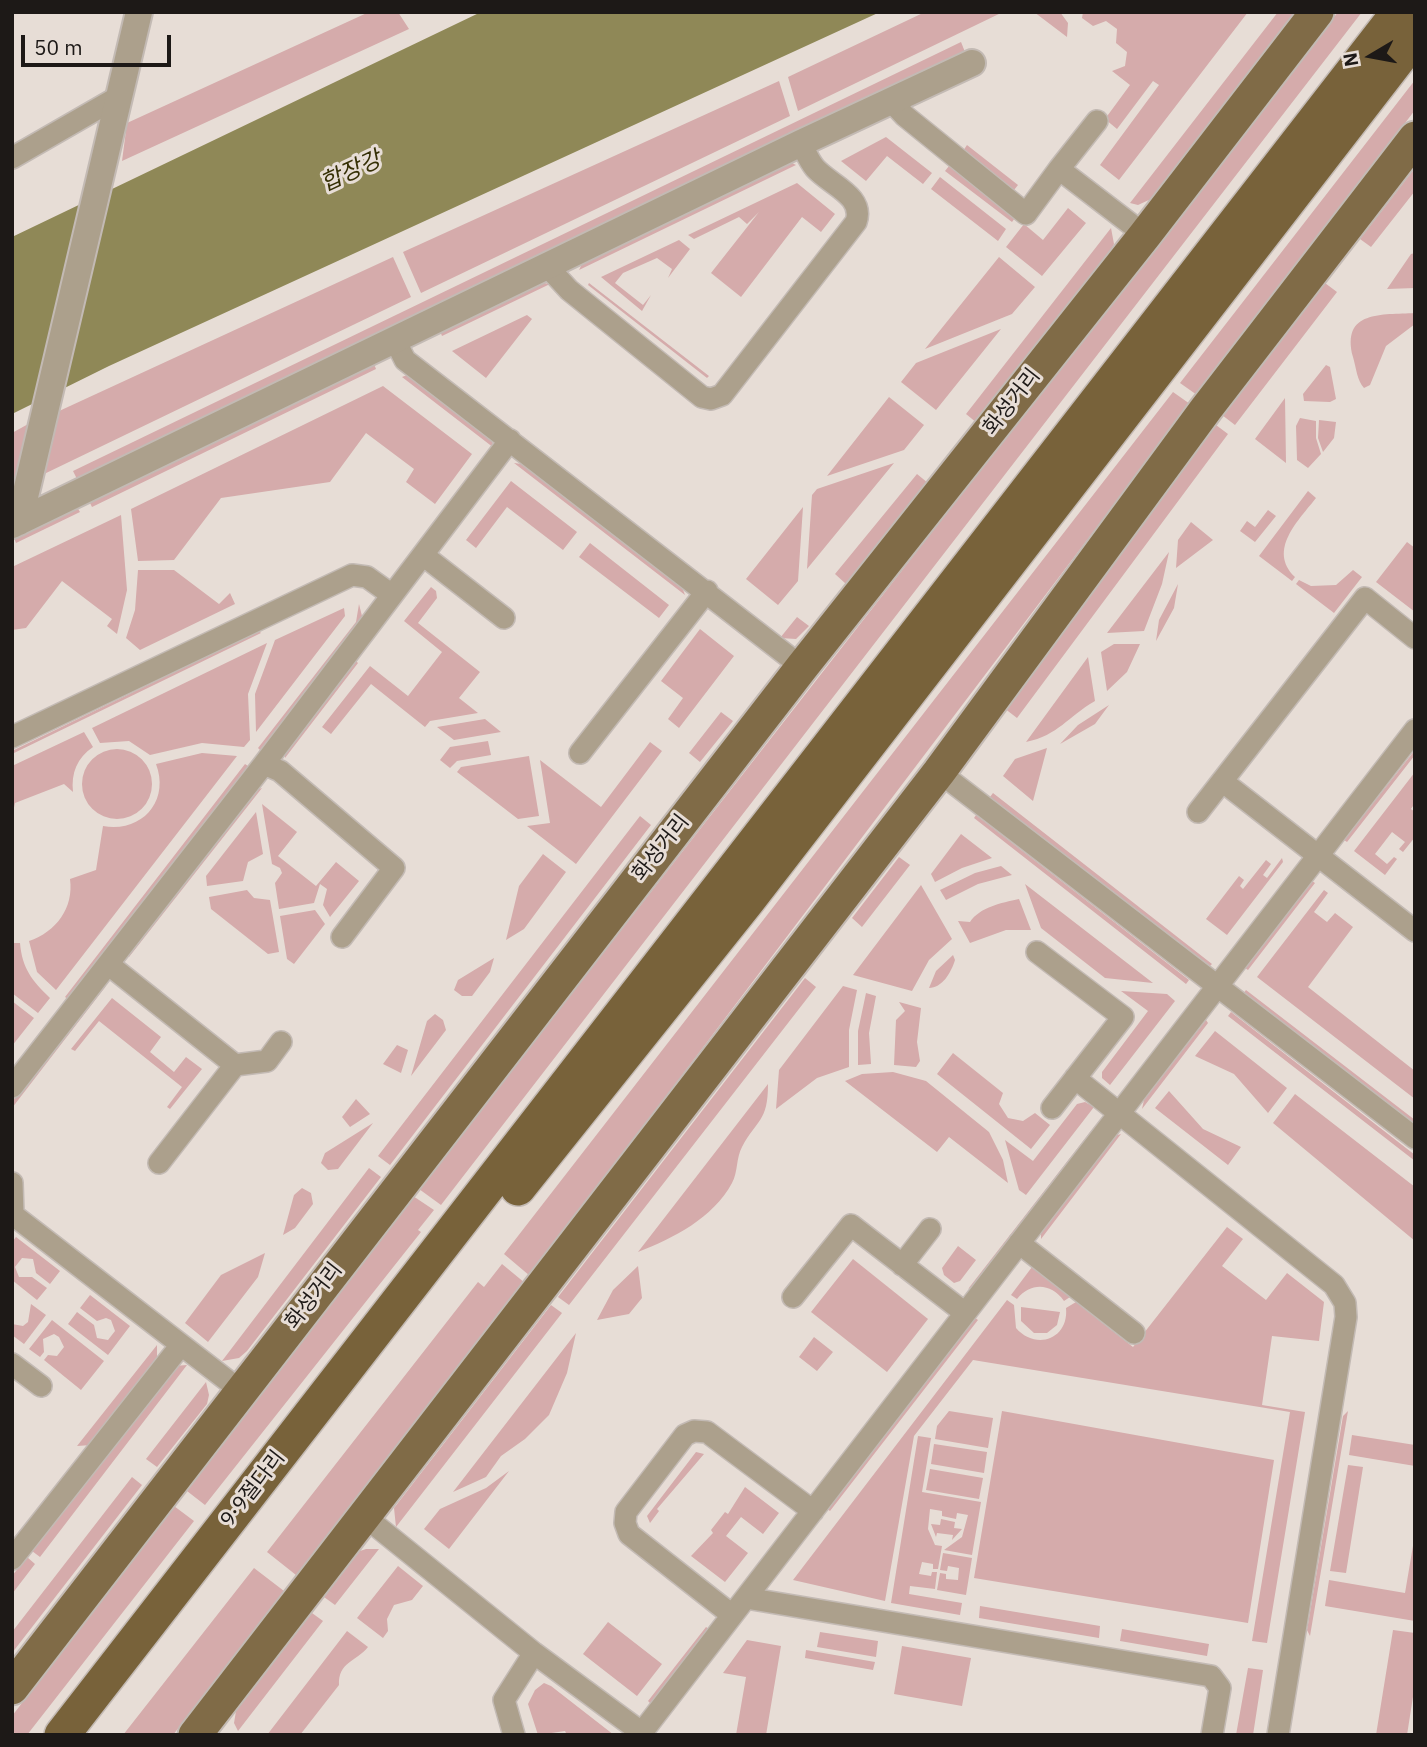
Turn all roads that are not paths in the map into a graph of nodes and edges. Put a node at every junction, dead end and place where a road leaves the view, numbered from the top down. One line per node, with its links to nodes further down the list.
1 (139, 12): 6 (street)
2 (1317, 12): 13 (main road, 화성거리)
3 (1399, 12): 49 (highway)
4 (1415, 37): 49 (highway)
5 (972, 63): 7 (street)
6 (118, 97): 11 (street); 17 (street)
7 (891, 101): 10 (street); 12 (street)
8 (1097, 121): 12 (street)
9 (1415, 138): 28 (main road)
10 (801, 143): 14 (street); 14 (street)
11 (12, 158)
12 (1059, 169): 13 (street)
13 (1145, 235): 23 (main road, 화성거리)
14 (547, 266): 15 (street)
15 (395, 340): 16 (street); 17 (street)
16 (510, 440): 18 (street); 19 (street)
17 (16, 523)
18 (423, 555): 20 (street); 21 (street)
19 (707, 591): 23 (street); 26 (street)
20 (392, 595): 25 (street); 27 (street)
21 (504, 618)
22 (1415, 638): 29 (street)
23 (802, 667): 57 (main road, 화성거리)
24 (1415, 730): 31 (street)
25 (12, 737)
26 (580, 753)
27 (264, 764): 33 (street); 35 (street)
28 (939, 772): 36 (street); 59 (main road)
29 (1222, 781): 30 (street); 31 (street)
30 (1198, 812)
31 (1317, 855): 32 (street); 36 (street)
32 (1415, 931)
33 (342, 937)
34 (1037, 952): 39 (street)
35 (108, 964): 38 (street); 40 (street)
36 (1217, 986): 42 (street); 43 (street)
37 (281, 1042): 38 (street)
38 (235, 1065): 44 (street)
39 (1075, 1078): 41 (street); 42 (street)
40 (12, 1087)
41 (1052, 1108)
42 (1119, 1113): 48 (street); 71 (street)
43 (1415, 1138)
44 (159, 1163)
45 (12, 1183): 46 (street)
46 (13, 1214): 54 (street)
47 (930, 1229): 50 (street)
48 (1019, 1243): 52 (street); 53 (street)
49 (453, 1251): 67 (highway, 9·9절다리); 68 (highway, 9·9절다리)
50 (902, 1265): 51 (street); 52 (street)
51 (793, 1297)
52 (965, 1313): 58 (street)
53 (1134, 1333)
54 (181, 1345): 57 (street); 60 (street)
55 (12, 1364): 56 (street)
56 (41, 1387)
57 (241, 1391): 64 (main road, 화성거리)
58 (813, 1511): 61 (street); 62 (street)
59 (365, 1516): 63 (street); 65 (main road)
60 (12, 1559)
61 (746, 1598): 62 (street); 70 (street)
62 (732, 1615): 66 (street)
63 (534, 1653): 66 (street); 69 (street)
64 (12, 1688)
65 (206, 1731)
66 (644, 1733)
67 (62, 1735)
68 (90, 1735)
69 (514, 1735)
70 (1212, 1735)
71 (1278, 1735)

